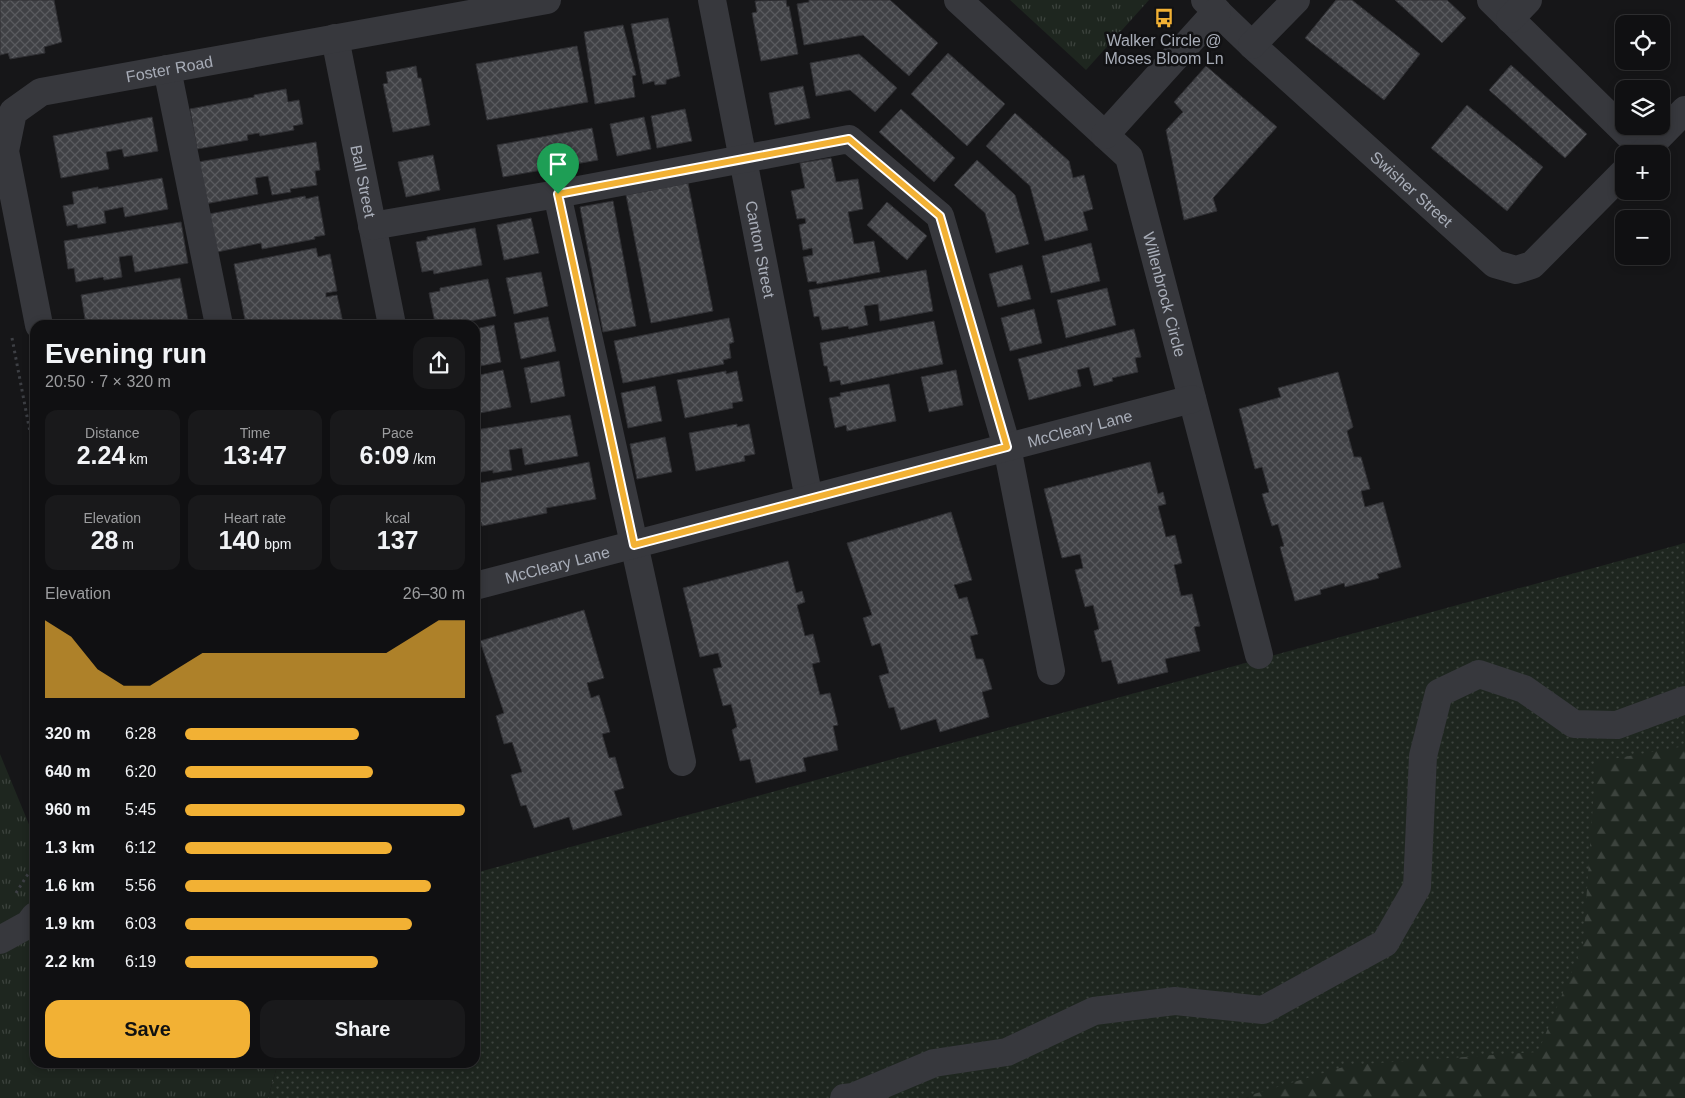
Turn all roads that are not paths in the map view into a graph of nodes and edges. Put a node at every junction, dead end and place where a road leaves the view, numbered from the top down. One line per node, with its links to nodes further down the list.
1 (546, 0): 8 (street, Foster Road)
2 (712, 0): 15 (street, Canton Street)
3 (958, 0): 12 (street, Willenbrock Circle)
4 (1296, 0): 9 (street)
5 (1491, 0): 7 (street)
6 (1211, 6): 9 (street, Swisher Street); 12 (street)
7 (1519, 9): 13 (street)
8 (335, 38): 10 (street, Foster Road); 18 (street, Ball Street)
9 (1252, 46): 16 (street, Swisher Street)
10 (167, 68): 19 (street, Foster Road); 20 (street)
11 (1685, 110): 14 (street)
12 (1105, 135): 22 (street, Willenbrock Circle)
13 (1638, 145)
14 (1651, 145)
15 (743, 159): 17 (street); 23 (street); 24 (street, Canton Street)
16 (1615, 181)
17 (558, 194): 18 (street); 25 (street)
18 (372, 226): 21 (street, Ball Street)
19 (38, 320)
20 (218, 320)
21 (391, 320)
22 (1192, 399): 23 (street, McCleary Lane); 27 (street, Willenbrock Circle)
23 (1007, 447): 24 (street, McCleary Lane); 28 (street)
24 (809, 499): 25 (street, McCleary Lane)
25 (634, 545): 26 (street, McCleary Lane); 30 (street)
26 (480, 585)
27 (1259, 655)
28 (1051, 671)
29 (1685, 700): 33 (street)
30 (682, 762)
31 (30, 923): 32 (street)
32 (0, 940)
33 (844, 1098)

